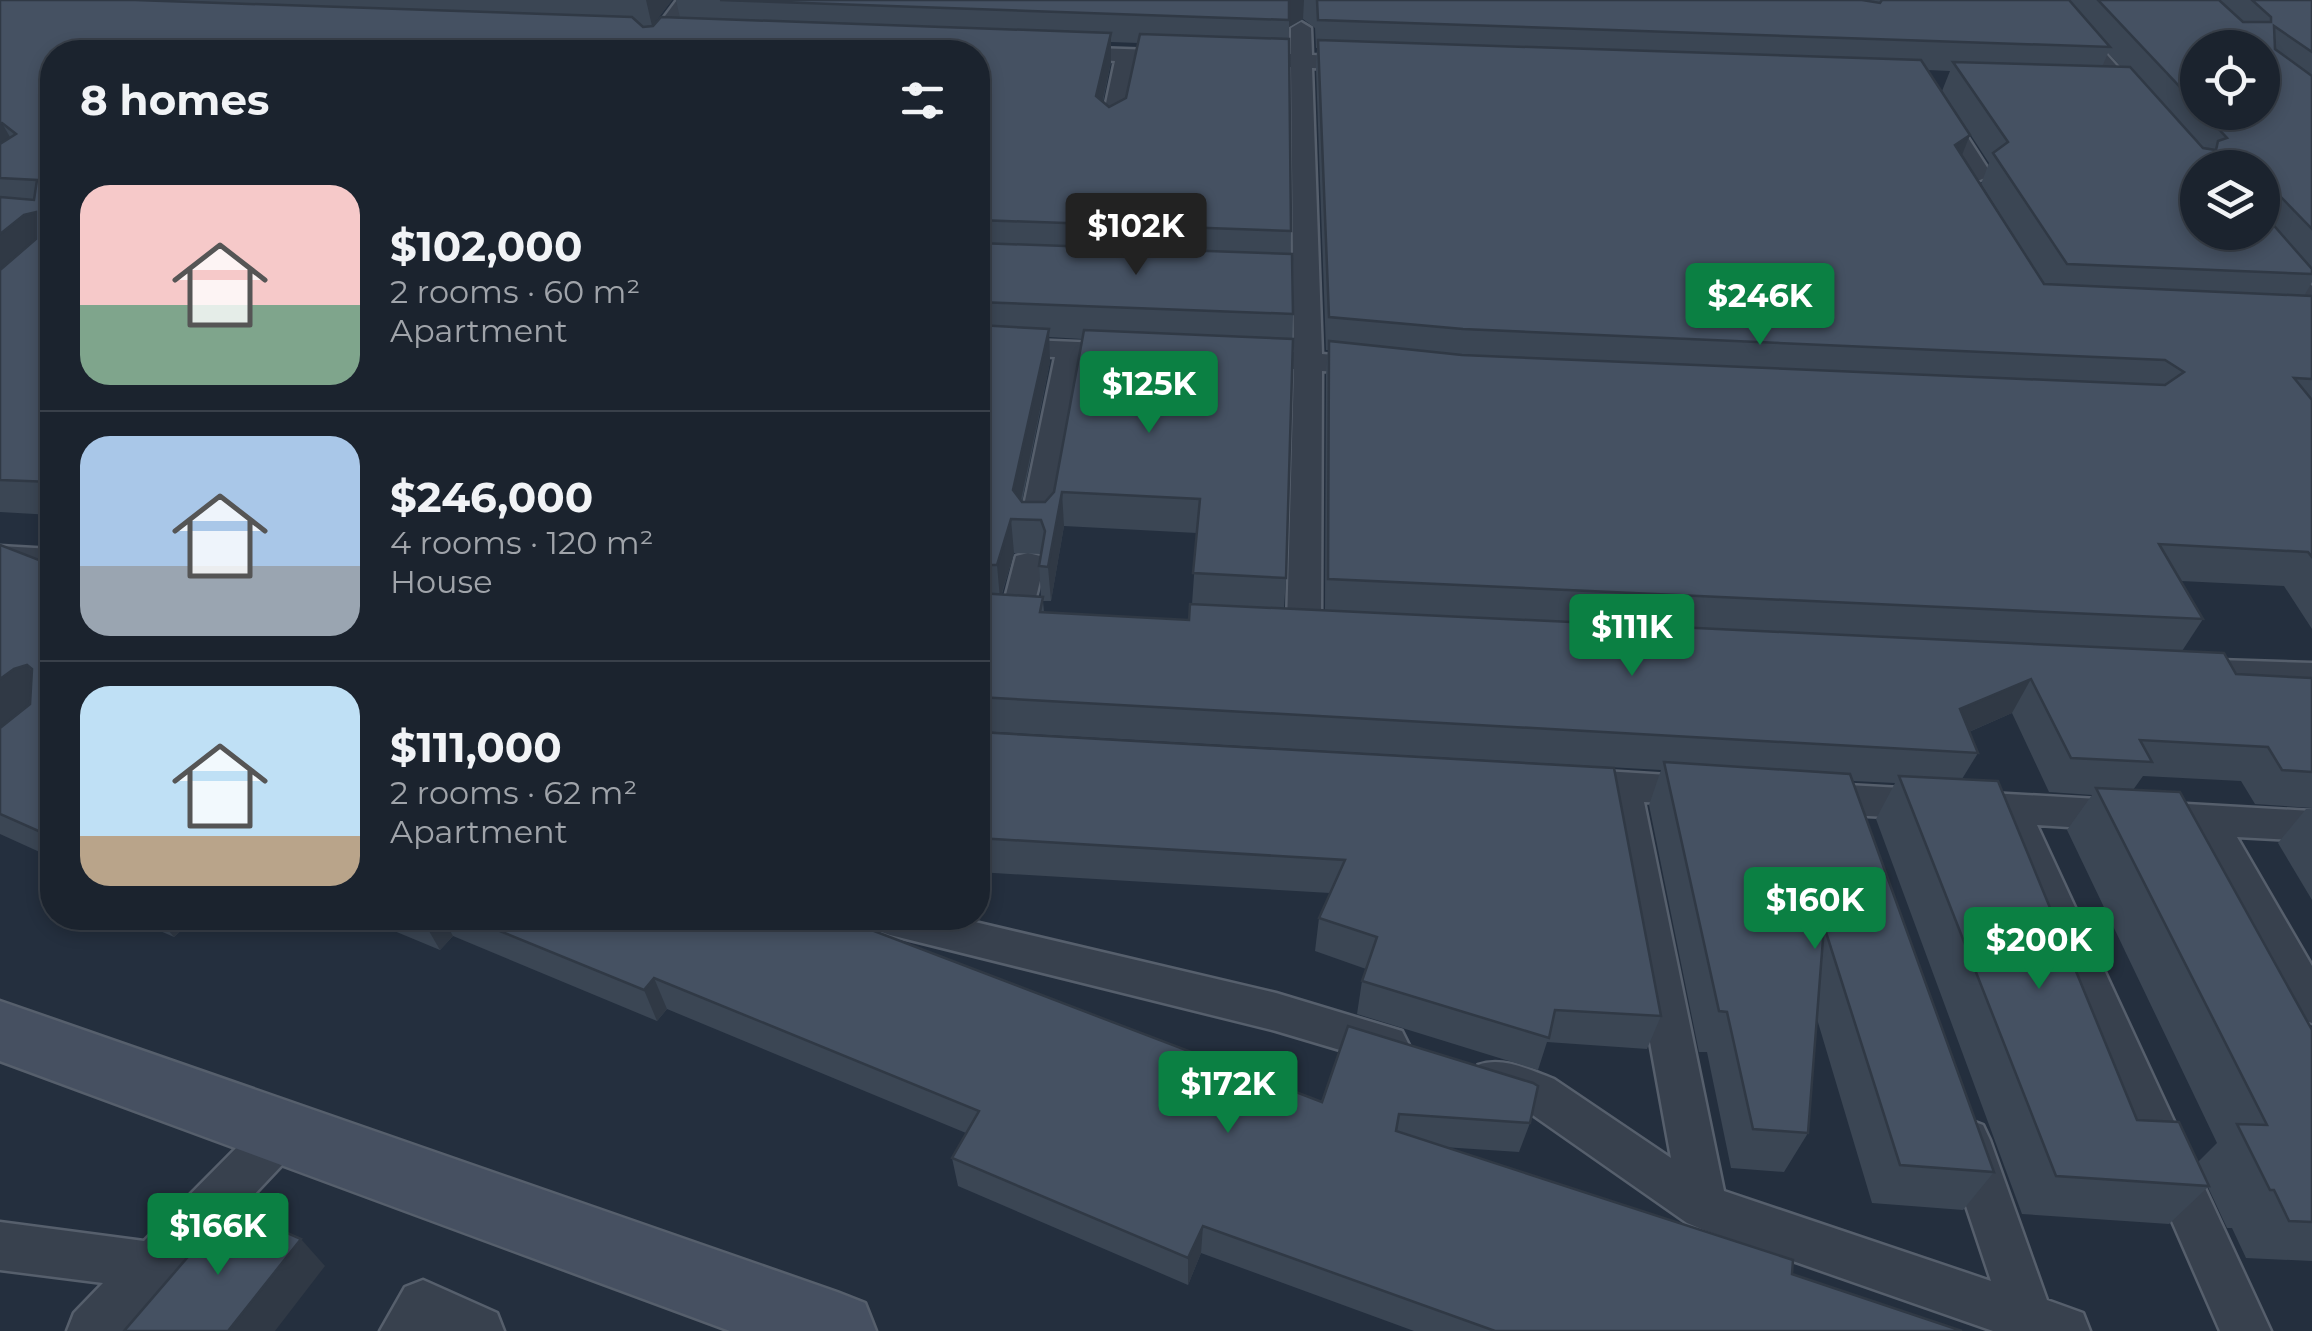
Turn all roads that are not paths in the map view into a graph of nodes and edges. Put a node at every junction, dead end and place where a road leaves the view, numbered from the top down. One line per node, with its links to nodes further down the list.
1 (687, 0): 4 (lane)
2 (2047, 0): 11 (lane)
3 (1301, 28): 7 (lane)
4 (658, 39)
5 (1036, 52): 6 (lane)
6 (1127, 55): 7 (lane); 12 (lane)
7 (1305, 61): 8 (lane); 21 (lane)
8 (1384, 63)
9 (1920, 80): 14 (lane)
10 (2087, 86): 11 (lane)
11 (2124, 87): 13 (lane)
12 (1112, 127)
13 (2180, 151)
14 (1989, 224)
15 (2263, 250): 16 (lane)
16 (2306, 313)
17 (990, 347): 18 (lane)
18 (1070, 350): 19 (lane); 23 (lane)
19 (1150, 353)
20 (1209, 356): 21 (lane)
21 (1308, 360): 22 (lane); 29 (lane)
22 (1401, 369)
23 (1036, 525)
24 (0, 558): 25 (lane)
25 (40, 560)
26 (1028, 564): 27 (lane)
27 (1056, 616)
28 (1266, 624): 29 (lane)
29 (1304, 625): 30 (lane)
30 (1344, 627)
31 (2155, 670): 32 (lane)
32 (2312, 676)
33 (1542, 782): 34 (lane)
34 (1622, 786): 35 (lane); 45 (lane)
35 (1734, 793)
36 (1772, 795): 37 (lane)
37 (2011, 810): 38 (lane); 53 (lane)
38 (2208, 821): 39 (lane); 41 (lane)
39 (2312, 826)
40 (939, 930): 45 (lane)
41 (2312, 1005)
42 (0, 1031): 44 (main road)
43 (1951, 1096): 48 (lane)
44 (283, 1132): 47 (lane); 49 (main road)
45 (1704, 1207): 48 (lane)
46 (0, 1246): 47 (lane)
47 (152, 1266): 50 (lane)
48 (2047, 1325)
49 (820, 1328)
50 (92, 1331)
51 (404, 1331): 52 (lane)
52 (479, 1331)
53 (2246, 1331)

